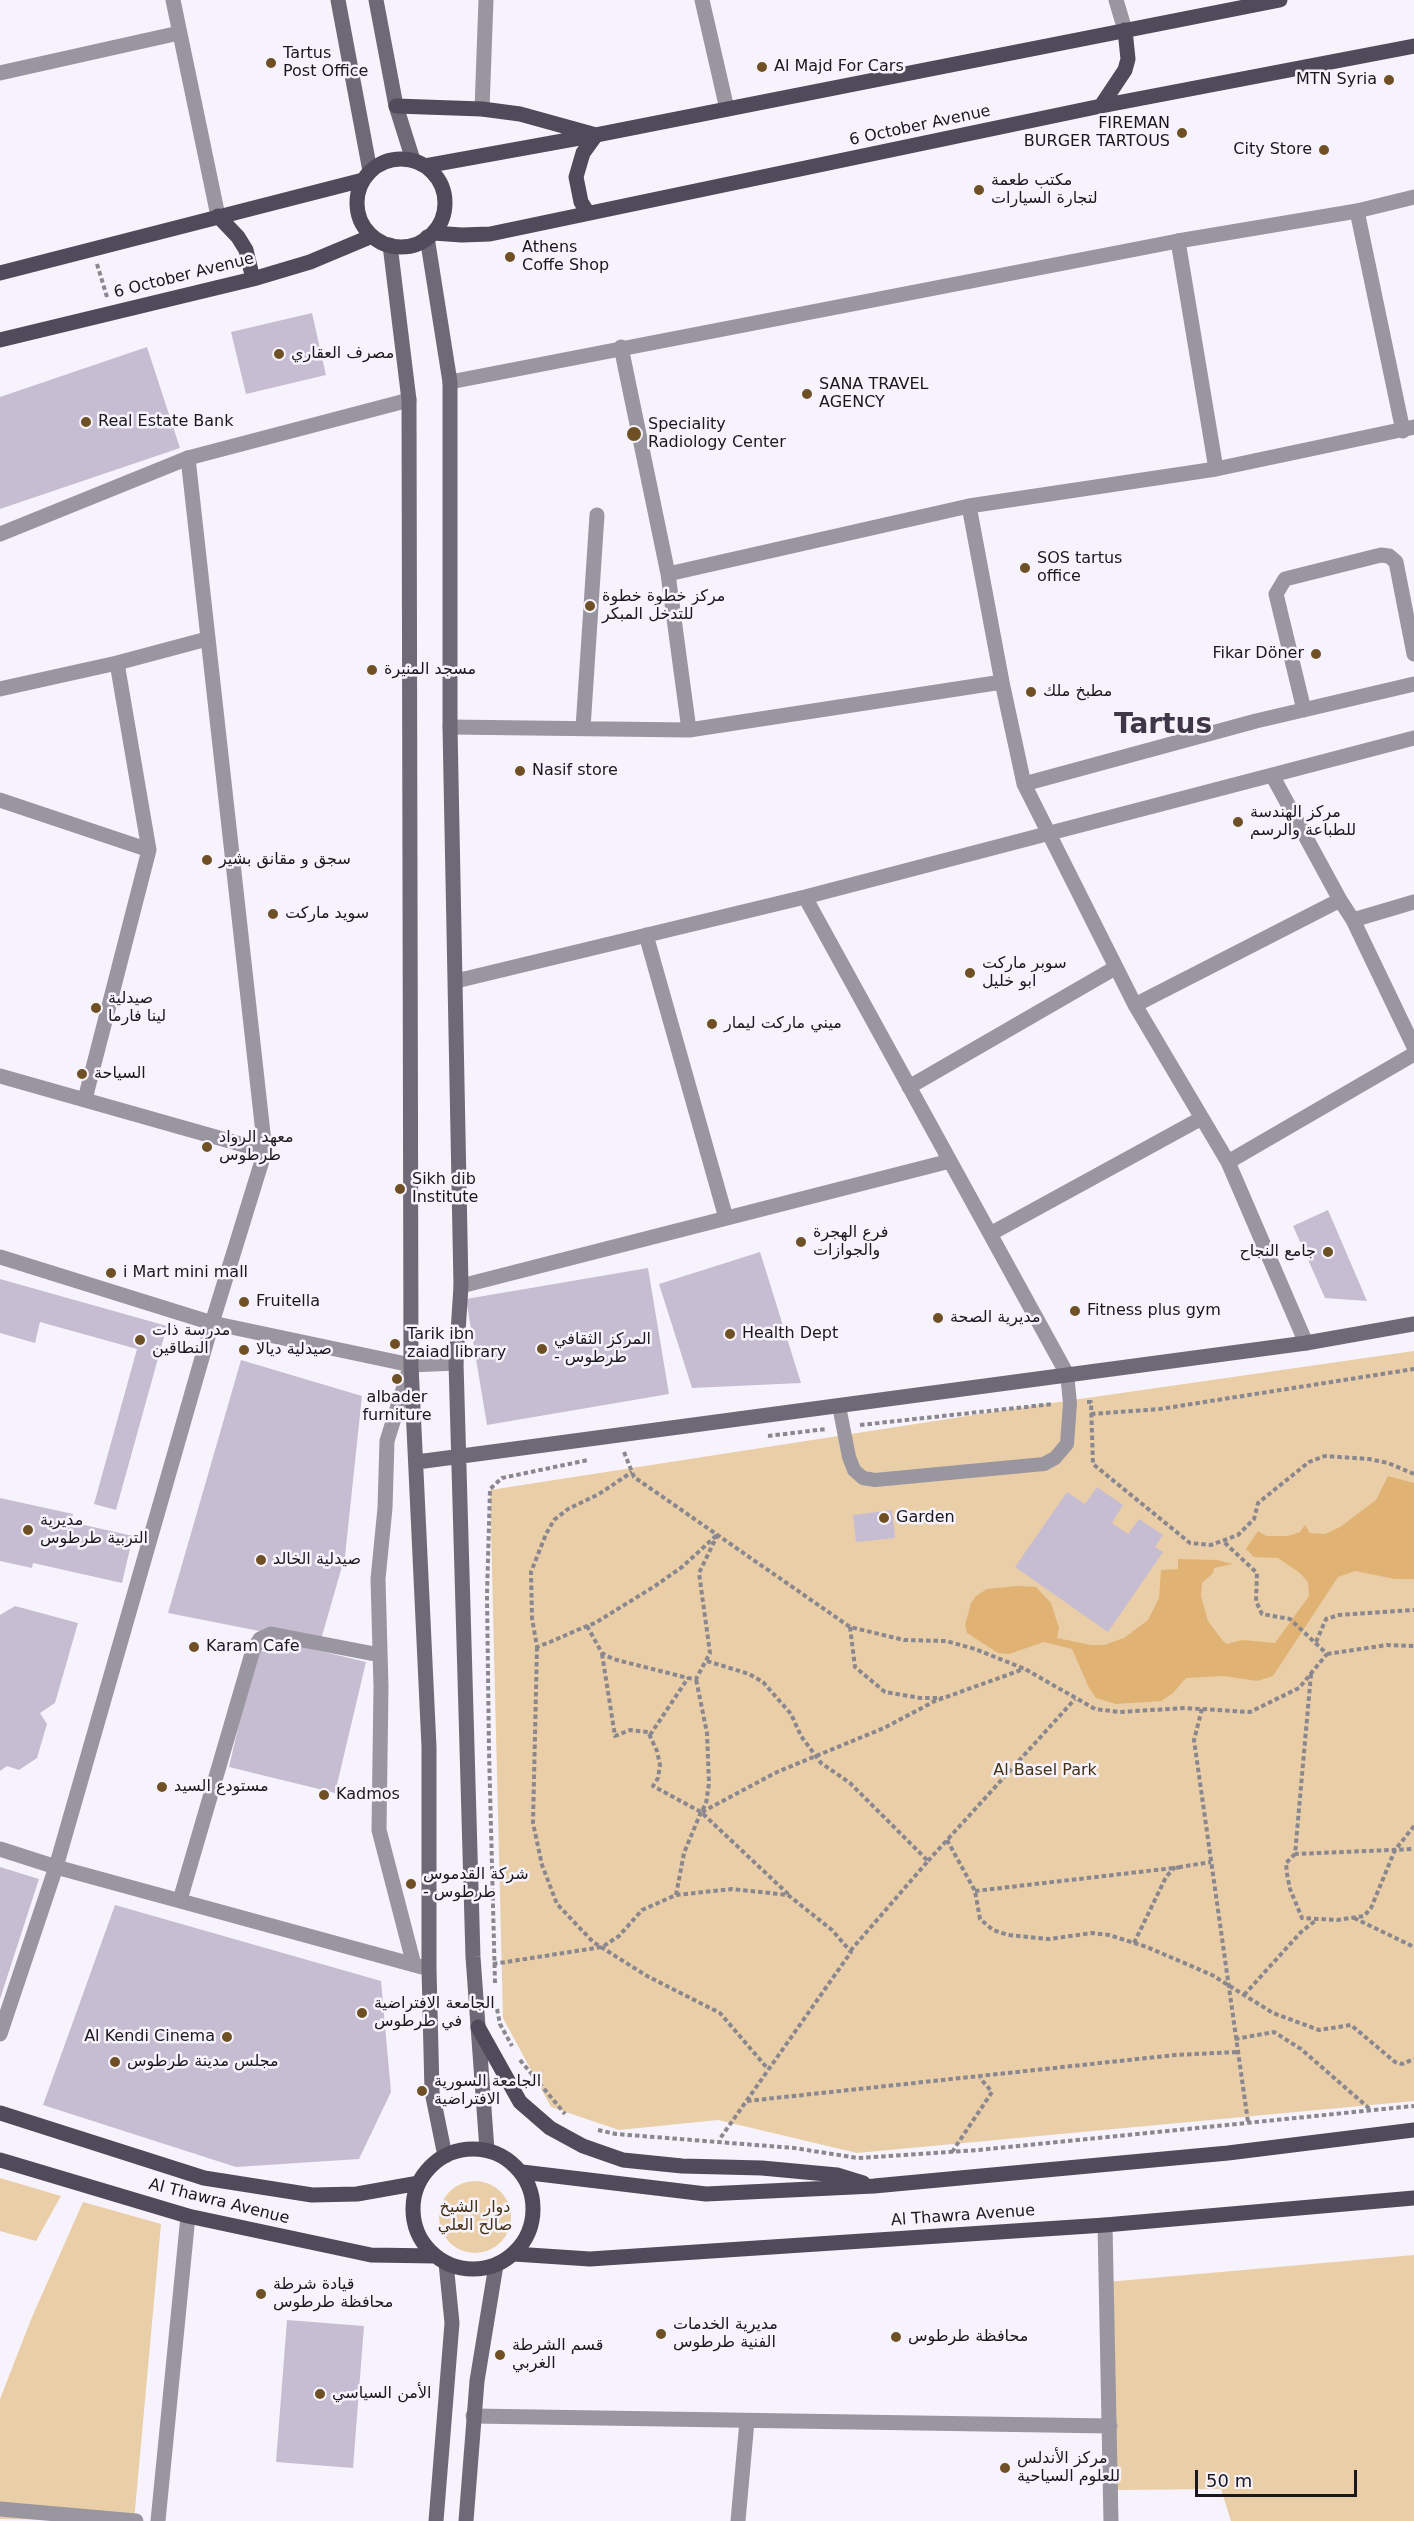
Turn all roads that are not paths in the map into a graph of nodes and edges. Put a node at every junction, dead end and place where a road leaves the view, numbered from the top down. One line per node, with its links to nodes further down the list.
1 (173, 0): 9 (street)
2 (338, 0): 18 (main road)
3 (376, 0): 12 (main road)
4 (486, 0): 14 (street)
5 (702, 0): 15 (street)
6 (1116, 0): 8 (street)
7 (1280, 0): 8 (main road)
8 (1125, 30): 13 (main road); 15 (main road)
9 (179, 33): 11 (street); 22 (street)
10 (1414, 46): 13 (main road, 6 October Avenue)
11 (0, 73)
12 (396, 106): 14 (main road); 17 (main road)
13 (1101, 106): 21 (main road, 6 October Avenue)
14 (482, 109): 16 (main road)
15 (727, 109): 16 (main road)
16 (596, 135): 17 (main road); 21 (main road)
17 (419, 163): 18 (main road); 23 (main road)
18 (366, 176): 22 (main road); 24 (main road)
19 (1414, 197): 20 (street)
20 (1357, 212): 25 (street); 33 (street)
21 (588, 213): 23 (main road, 6 October Avenue)
22 (218, 216): 27 (main road); 28 (main road)
23 (430, 235): 26 (main road); 31 (main road)
24 (372, 236): 26 (main road); 28 (main road, 6 October Avenue)
25 (1178, 241): 30 (street); 35 (street)
26 (390, 245): 32 (main road)
27 (0, 273)
28 (253, 279): 29 (main road, 6 October Avenue)
29 (0, 340)
30 (621, 347): 31 (street); 39 (street)
31 (450, 382): 47 (main road)
32 (409, 400): 34 (street); 81 (main road)
33 (1408, 429): 35 (street)
34 (188, 458): 38 (street); 40 (street)
35 (1216, 469): 36 (street)
36 (969, 506): 39 (street); 43 (street)
37 (597, 515): 48 (street)
38 (0, 534)
39 (668, 574): 49 (street)
40 (207, 639): 42 (street); 70 (street)
41 (1414, 654): 46 (street)
42 (117, 663): 45 (street); 55 (street)
43 (1002, 682): 49 (street); 52 (street)
44 (1414, 684): 46 (street)
45 (0, 689)
46 (1304, 710): 52 (street)
47 (450, 727): 48 (street); 62 (main road)
48 (583, 729): 49 (street)
49 (689, 730)
50 (1414, 738): 51 (street)
51 (1272, 775): 54 (street); 57 (street)
52 (1024, 784): 54 (street)
53 (0, 800): 55 (street)
54 (1049, 832): 56 (street); 61 (street)
55 (149, 849): 68 (street)
56 (805, 897): 60 (street); 67 (street)
57 (1340, 900): 59 (street); 63 (street)
58 (1414, 902): 59 (street)
59 (1353, 920): 64 (street)
60 (646, 935): 62 (street); 73 (street)
61 (1115, 968): 63 (street); 67 (street)
62 (456, 981): 76 (main road)
63 (1135, 1005): 69 (street)
64 (1414, 1047)
65 (1414, 1054): 72 (street)
66 (0, 1076): 68 (street)
67 (909, 1087): 71 (street)
68 (85, 1099): 70 (street)
69 (1202, 1118): 72 (street); 74 (street)
70 (265, 1151): 77 (street)
71 (950, 1161): 73 (street); 74 (street)
72 (1228, 1162): 79 (street)
73 (726, 1218): 76 (street)
74 (990, 1234): 82 (street)
75 (0, 1257): 77 (street)
76 (460, 1286): 80 (main road)
77 (212, 1323): 81 (street); 88 (street)
78 (1414, 1324): 79 (main road)
79 (1306, 1343): 82 (main road)
80 (456, 1363): 81 (street); 84 (main road)
81 (411, 1365): 85 (main road); 86 (street)
82 (1066, 1374): 83 (main road); 83 (lane)
83 (839, 1406): 84 (main road)
84 (459, 1458): 85 (main road); 91 (main road)
85 (417, 1462): 90 (main road)
86 (380, 1655): 89 (street); 90 (street)
87 (0, 1849): 88 (street)
88 (56, 1867): 89 (street); 92 (street)
89 (180, 1900): 90 (street)
90 (421, 1967): 96 (main road)
91 (478, 2027): 95 (main road); 100 (main road)
92 (0, 2034)
93 (0, 2113): 99 (main road, Al Thawra Avenue)
94 (1414, 2130): 100 (main road)
95 (487, 2150): 96 (main road); 98 (main road)
96 (445, 2156): 99 (main road)
97 (0, 2160): 102 (main road, Al Thawra Avenue)
98 (522, 2172): 100 (main road); 104 (main road)
99 (419, 2182): 105 (main road)
100 (874, 2186)
101 (1414, 2198): 103 (main road, Al Thawra Avenue)
102 (188, 2216): 105 (main road, Al Thawra Avenue); 113 (street)
103 (1106, 2225): 104 (main road, Al Thawra Avenue); 109 (street)
104 (514, 2254): 106 (main road)
105 (440, 2260): 106 (main road); 114 (main road)
106 (496, 2265): 107 (main road)
107 (473, 2416): 108 (street); 115 (main road)
108 (747, 2421): 109 (street); 116 (street)
109 (1110, 2426): 117 (street)
110 (0, 2509): 111 (street)
111 (76, 2519): 112 (street)
112 (136, 2521)
113 (158, 2521)
114 (436, 2521)
115 (466, 2521)
116 (738, 2521)
117 (1111, 2521)

